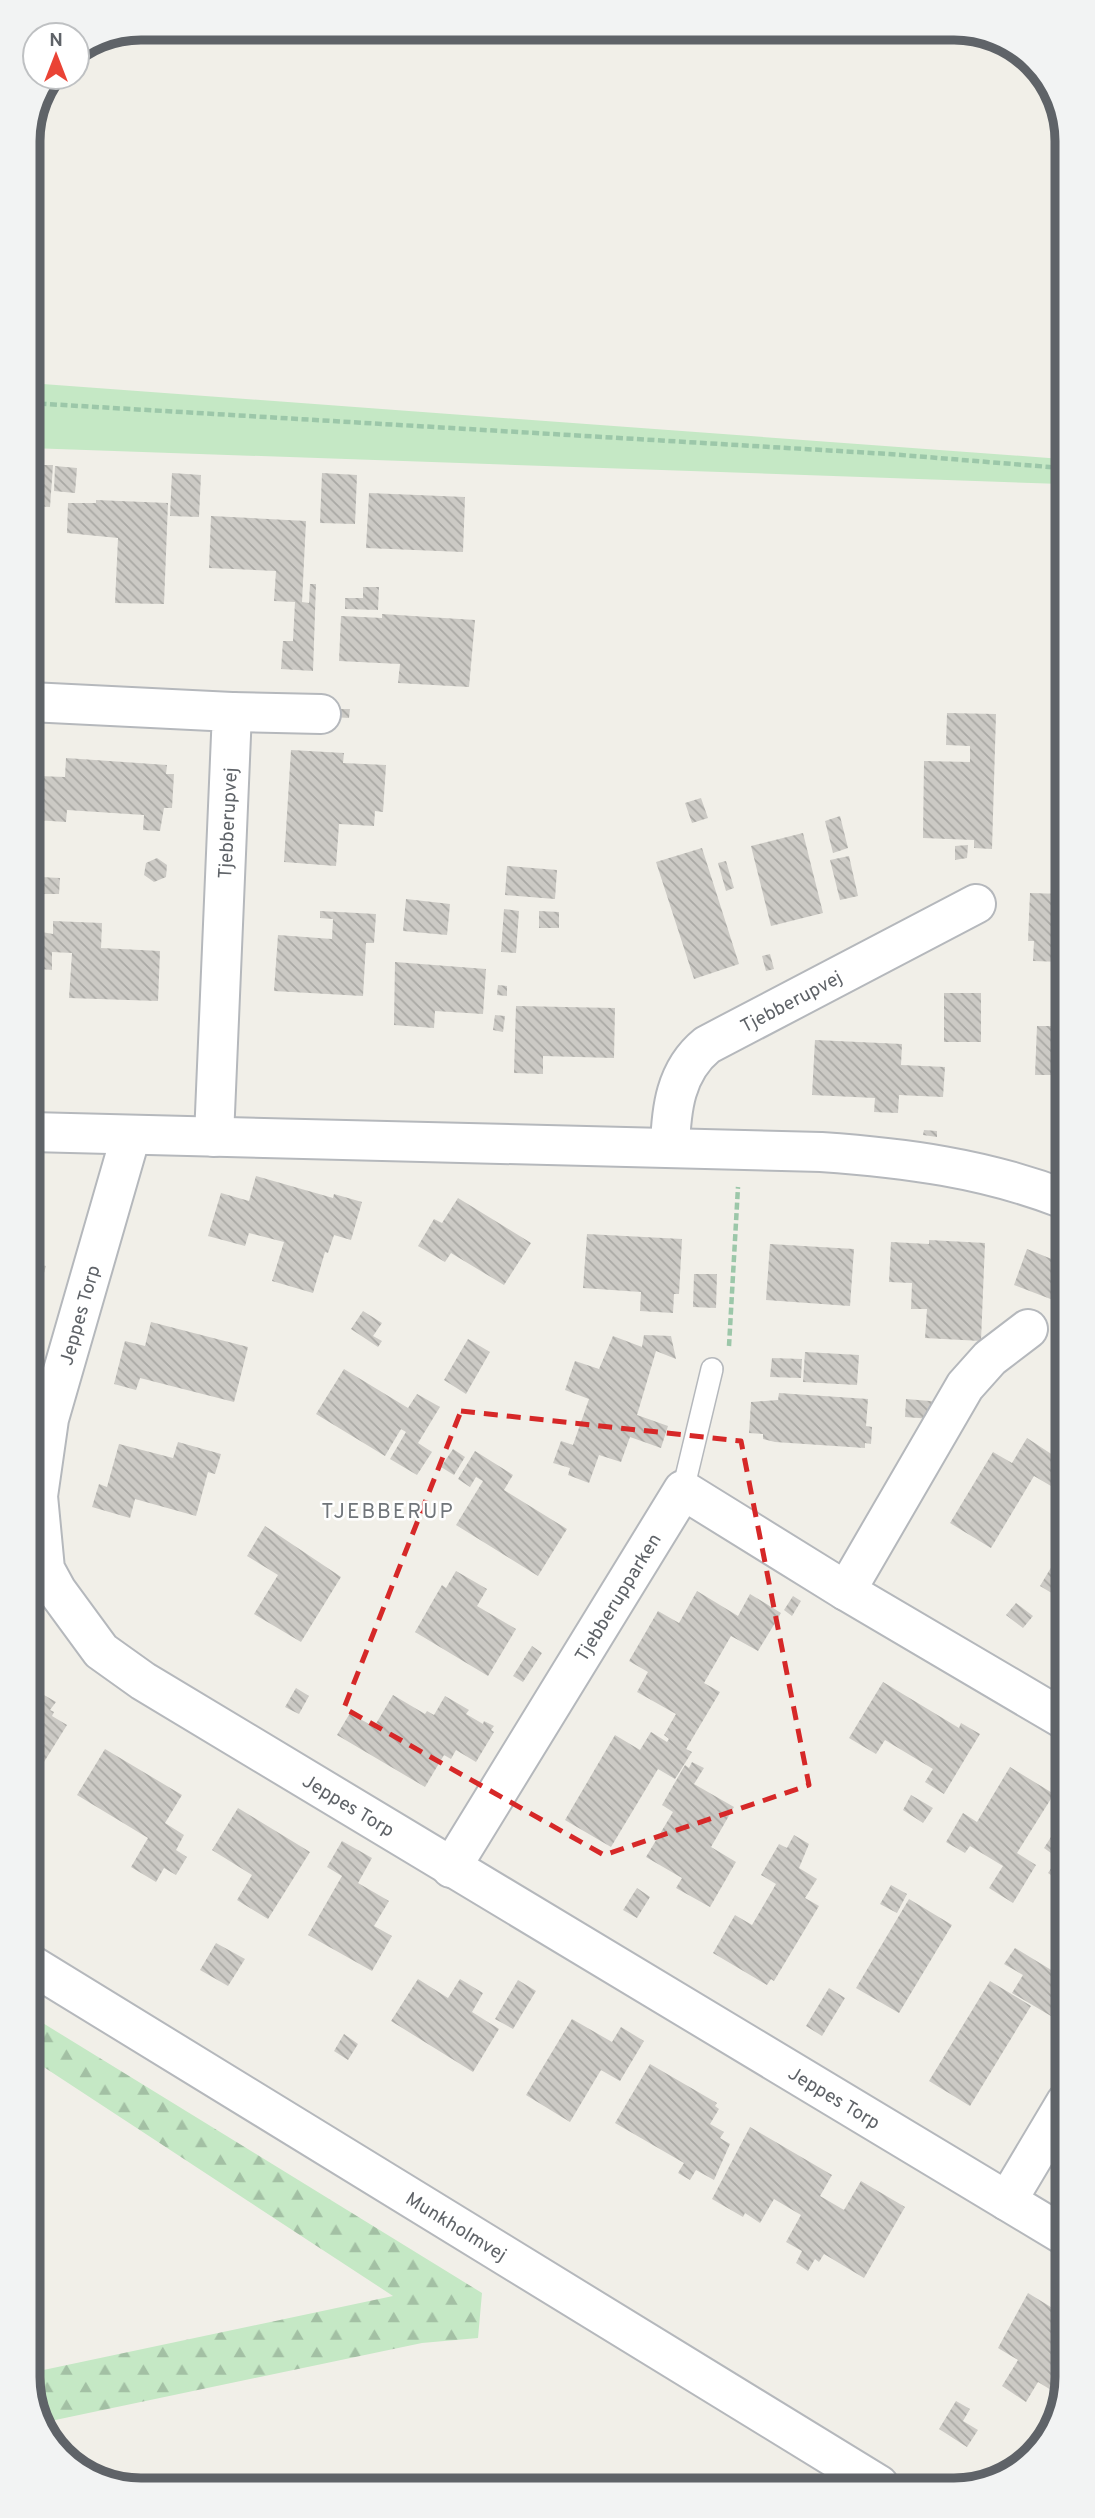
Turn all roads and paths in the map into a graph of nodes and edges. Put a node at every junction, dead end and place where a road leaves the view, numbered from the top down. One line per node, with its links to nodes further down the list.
1 (40, 404): 2 (path)
2 (1055, 467)
3 (40, 702): 4 (street)
4 (232, 712): 5 (street); 9 (street, Tjebberupvej)
5 (321, 714)
6 (976, 904): 10 (street, Tjebberupvej)
7 (40, 1132): 8 (street)
8 (131, 1135): 9 (street); 15 (street, Jeppes Torp)
9 (214, 1137): 10 (street)
10 (670, 1148): 11 (street)
11 (739, 1149): 12 (street); 14 (path)
12 (1055, 1196)
13 (1028, 1329): 18 (street)
14 (712, 1369): 16 (lane)
15 (40, 1482)
16 (683, 1490): 18 (street); 20 (street, Tjebberupparken)
17 (40, 1517): 20 (street, Jeppes Torp)
18 (846, 1591): 19 (street)
19 (1055, 1714)
20 (451, 1868): 23 (street, Jeppes Torp)
21 (40, 1969): 25 (street, Munkholmvej)
22 (1055, 2120): 23 (street)
23 (1007, 2201): 24 (street, Jeppes Torp)
24 (1055, 2230)
25 (868, 2478)

